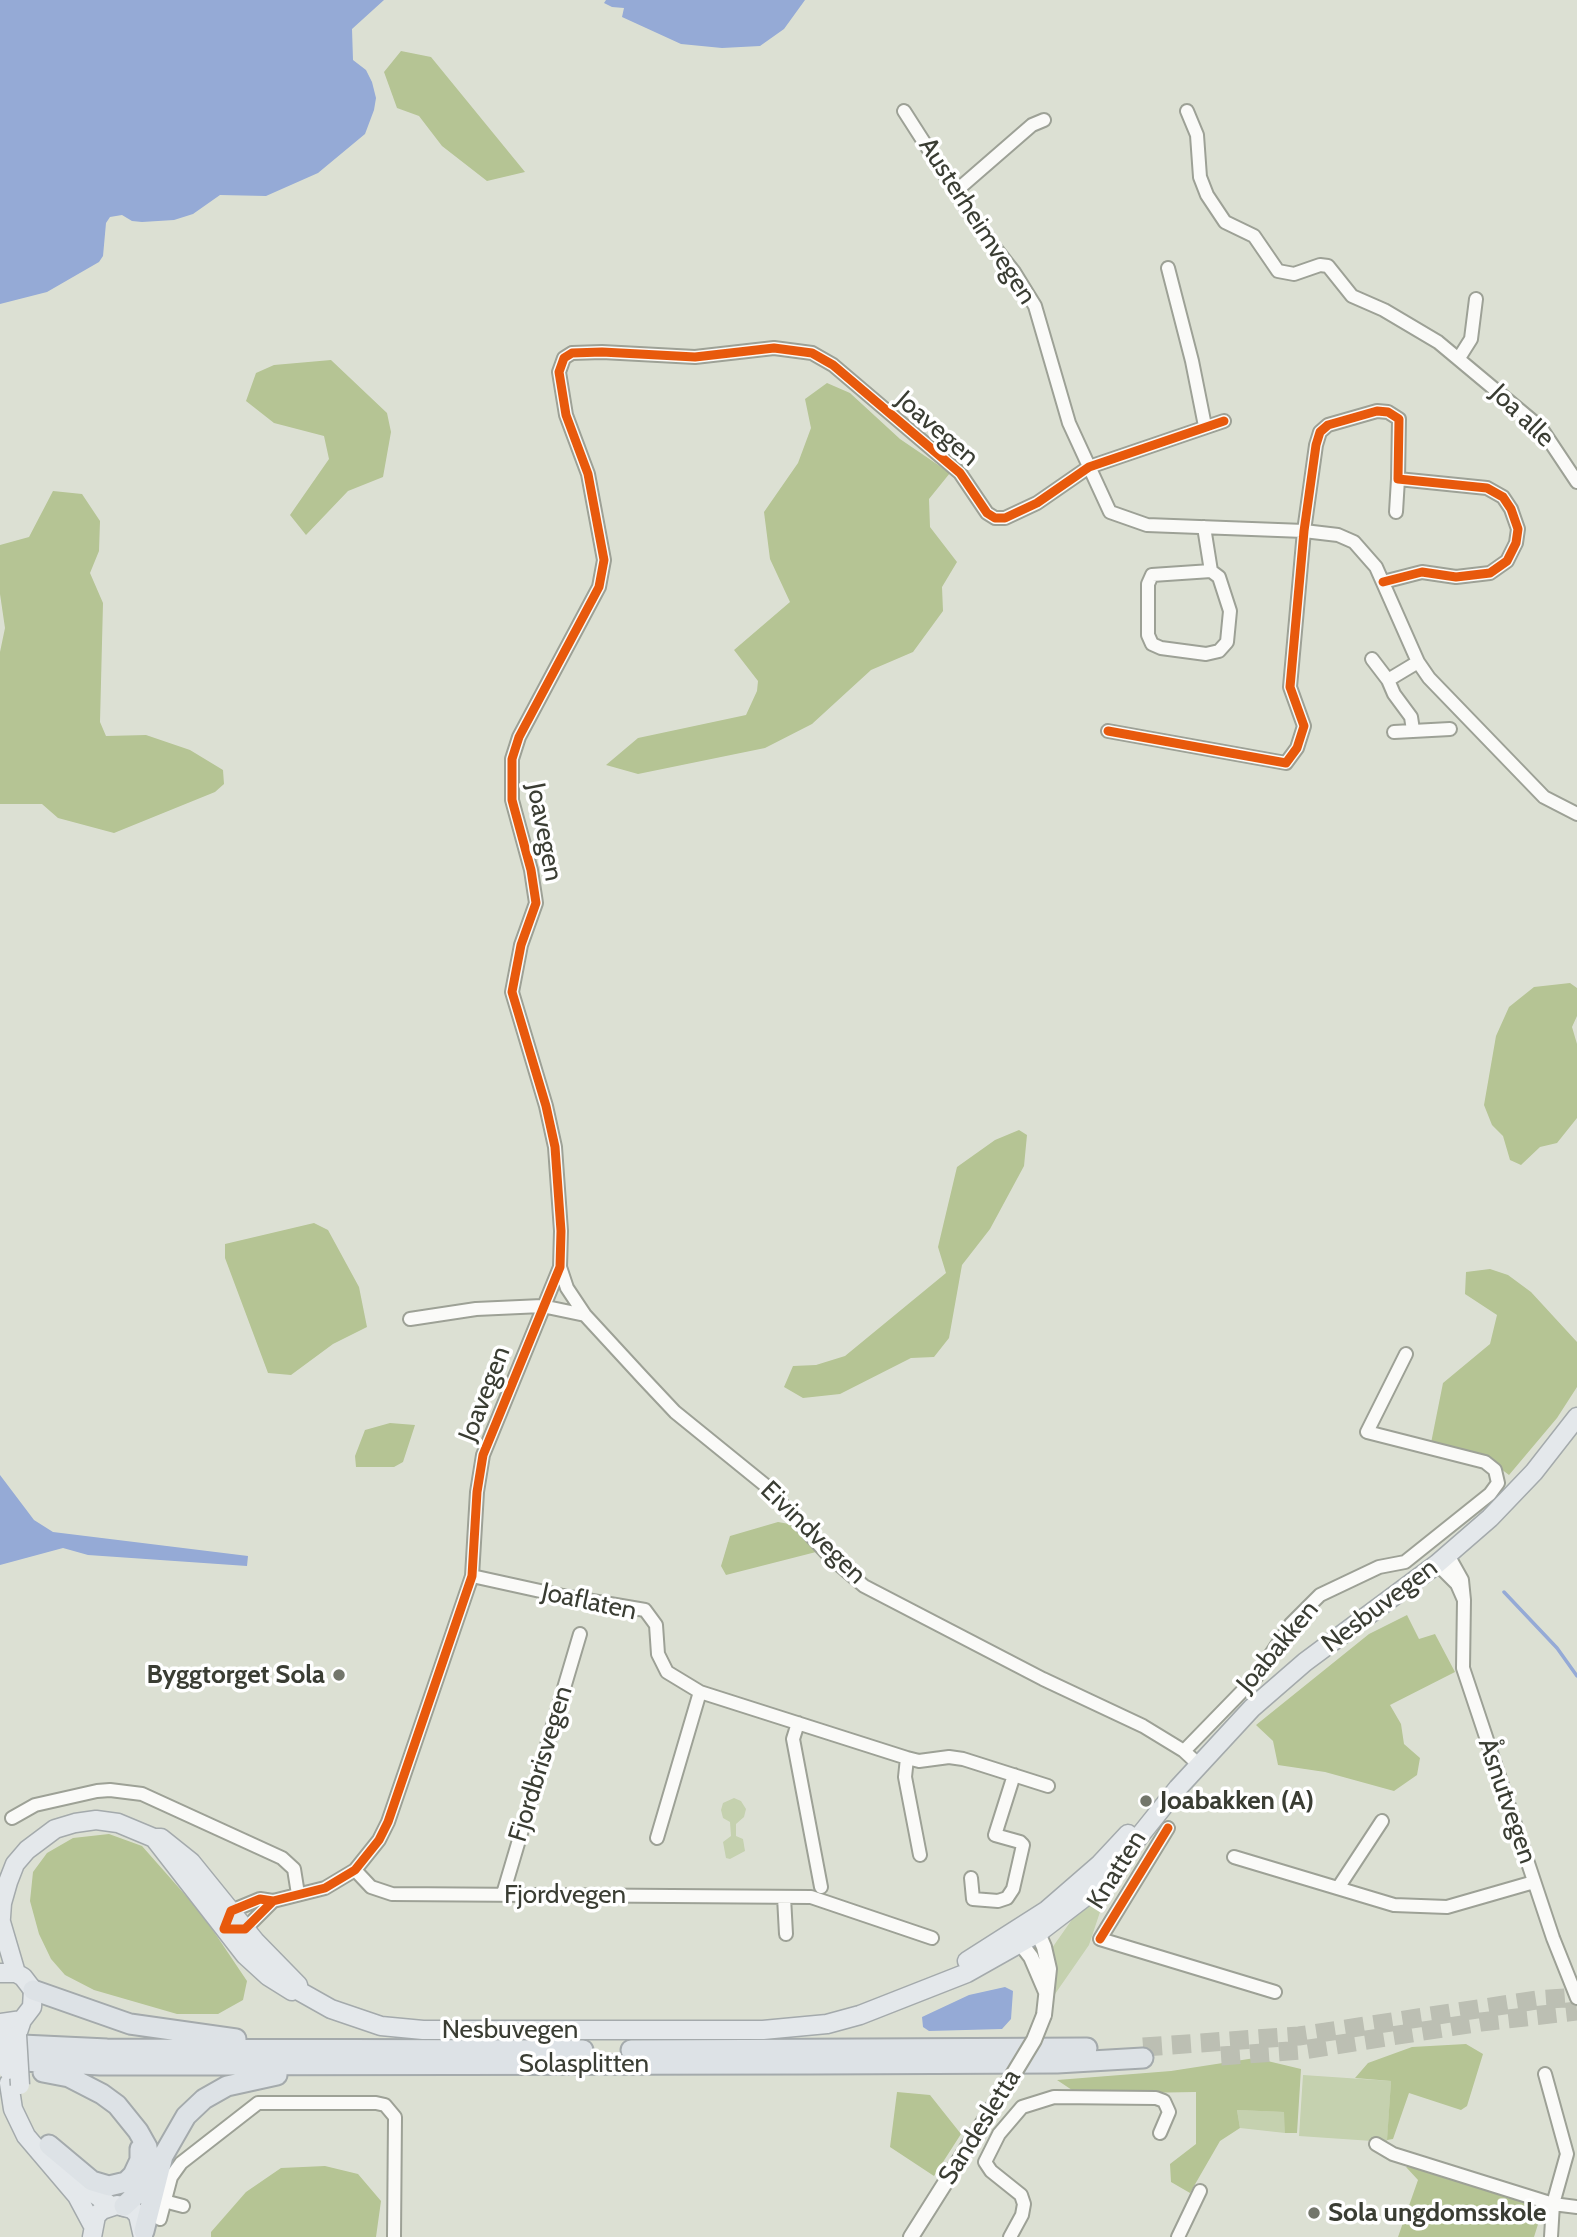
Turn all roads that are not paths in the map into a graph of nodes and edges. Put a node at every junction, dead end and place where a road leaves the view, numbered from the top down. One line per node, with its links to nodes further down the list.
1 (904, 111): 4 (street, Austerheimvegen)
2 (1187, 111): 7 (street, Joa alle)
3 (1044, 120): 4 (street)
4 (956, 191): 10 (street, Austerheimvegen)
5 (1168, 268): 9 (street)
6 (1476, 299): 7 (street)
7 (1459, 358): 12 (street, Joa alle)
8 (1224, 421): 9 (street, Joavegen)
9 (1205, 426): 10 (street, Joavegen)
10 (1089, 467): 14 (street, Austerheimvegen); 26 (street, Joavegen)
11 (1398, 479): 13 (street); 15 (street); 17 (street)
12 (1577, 481)
13 (1396, 512)
14 (1204, 527): 15 (street, Austerheimvegen); 16 (street)
15 (1304, 531): 17 (street, Austerheimvegen); 23 (street)
16 (1211, 571): 16 (street)
17 (1383, 582): 19 (street, Austerheimvegen)
18 (1372, 659): 20 (street)
19 (1418, 662): 20 (street); 25 (street, Austerheimvegen)
20 (1388, 680): 22 (street)
21 (1450, 729): 22 (street)
22 (1413, 730): 24 (street)
23 (1108, 731)
24 (1394, 732)
25 (1577, 814)
26 (560, 1267): 27 (street, Joavegen); 28 (street, Eivindvegen)
27 (542, 1306): 28 (street); 29 (street); 33 (street, Joavegen)
28 (585, 1315): 37 (street, Eivindvegen)
29 (410, 1319)
30 (1406, 1353): 37 (street, Joabakken)
31 (1577, 1417): 32 (main road, Nesbuvegen)
32 (1443, 1559): 39 (main road, Nesbuvegen); 51 (street, Åsnutvegen)
33 (472, 1576): 35 (street, Joaflaten); 49 (street, Joavegen)
34 (580, 1634): 55 (street, Fjordbrisvegen)
35 (700, 1692): 36 (street, Joaflaten); 45 (street)
36 (798, 1723): 38 (street, Joaflaten); 52 (street)
37 (1184, 1751): 39 (street, Eivindvegen)
38 (907, 1758): 40 (street, Joaflaten); 47 (street)
39 (1199, 1765): 44 (main road, Nesbuvegen)
40 (1014, 1774): 41 (street, Joaflaten); 50 (street)
41 (1048, 1786)
42 (12, 1818): 54 (street)
43 (1382, 1821): 53 (street)
44 (1161, 1822): 64 (main road, Nesbuvegen); 69 (street, Knatten)
45 (657, 1838)
46 (154, 1839): 58 (main road, Nesbuvegen); 59 (main road, Nesbuvegen); 60 (main road)
47 (920, 1854)
48 (1234, 1857): 53 (street)
49 (355, 1870): 54 (street, Joavegen); 55 (street, Fjordvegen)
50 (971, 1878)
51 (1534, 1882): 53 (street); 70 (street, Åsnutvegen)
52 (821, 1887)
53 (1338, 1888)
54 (298, 1894): 57 (street, Joavegen)
55 (503, 1894): 56 (street, Fjordvegen)
56 (784, 1897): 63 (street); 65 (street, Fjordvegen)
57 (273, 1901): 58 (street, Joavegen); 61 (street, Joavegen)
58 (231, 1911): 60 (street); 61 (main road, Nesbuvegen)
59 (1, 1922): 62 (main road, Nesbuvegen); 66 (main road)
60 (224, 1929): 61 (street); 68 (main road)
61 (245, 1929): 68 (main road, Nesbuvegen)
62 (0, 1931)
63 (786, 1934)
64 (1027, 1935): 68 (main road, Nesbuvegen); 91 (street, Sandesletta, bridge)
65 (932, 1938)
66 (8, 1973): 67 (main road)
67 (33, 1990): 71 (main road); 72 (highway)
68 (299, 1991)
69 (1275, 1992)
70 (1577, 1998)
71 (7, 2030): 73 (highway); 77 (main road, bridge)
72 (342, 2049): 73 (highway, Solasplitten); 75 (highway, Solasplitten)
73 (29, 2054): 74 (highway); 75 (highway, Solasplitten)
74 (0, 2060)
75 (358, 2065): 88 (highway)
76 (1545, 2074): 84 (street)
77 (10, 2079): 78 (highway); 81 (main road); 89 (main road)
78 (138, 2131): 81 (highway); 85 (highway)
79 (1160, 2133): 92 (street)
80 (1377, 2144): 84 (street)
81 (49, 2145): 85 (main road)
82 (1200, 2191): 93 (street)
83 (164, 2201): 86 (street); 88 (street); 90 (street)
84 (1553, 2204): 87 (street); 94 (street)
85 (117, 2206): 88 (main road); 89 (main road)
86 (183, 2206)
87 (1577, 2207)
88 (149, 2229)
89 (92, 2230)
90 (394, 2237)
91 (911, 2237)
92 (1010, 2237)
93 (1178, 2237)
94 (1551, 2237)

